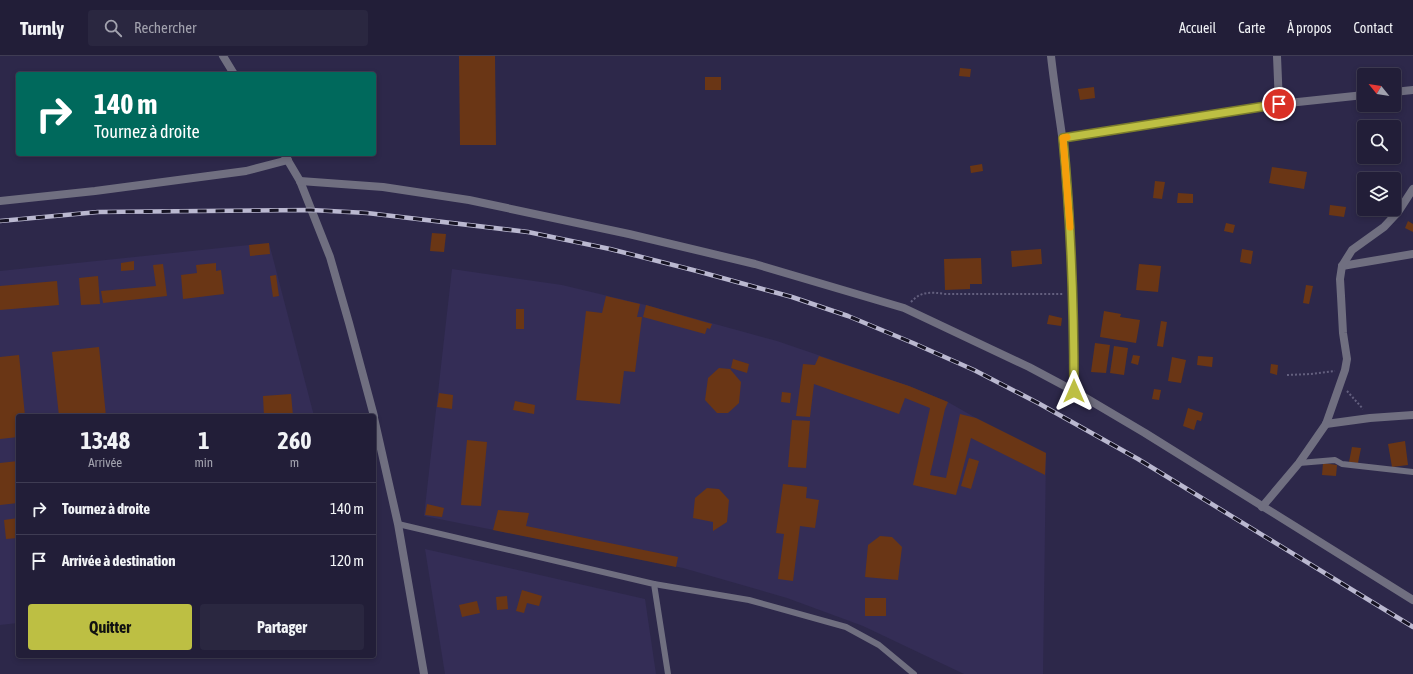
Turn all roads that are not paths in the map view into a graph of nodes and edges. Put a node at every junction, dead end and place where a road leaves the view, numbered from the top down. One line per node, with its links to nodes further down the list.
1 (223, 56): 4 (street)
2 (1051, 56): 9 (street)
3 (1277, 56): 8 (street)
4 (233, 72)
5 (1413, 90): 6 (street)
6 (1401, 91)
7 (1357, 96): 8 (street)
8 (1279, 104): 9 (street)
9 (1063, 138): 16 (street)
10 (286, 157): 11 (street); 13 (street)
11 (300, 181): 16 (street); 17 (street)
12 (1413, 189): 15 (street)
13 (0, 201)
14 (1413, 254): 15 (street)
15 (1342, 266): 19 (street)
16 (1074, 391): 23 (street)
17 (373, 414)
18 (1413, 415): 19 (street)
19 (1326, 424): 21 (street)
20 (376, 426): 24 (street)
21 (1299, 463): 22 (lane); 23 (street)
22 (1413, 472)
23 (1262, 507): 26 (street)
24 (398, 524): 25 (lane); 27 (street)
25 (654, 584): 28 (lane); 29 (lane)
26 (1413, 600)
27 (424, 674)
28 (668, 674)
29 (914, 674)

